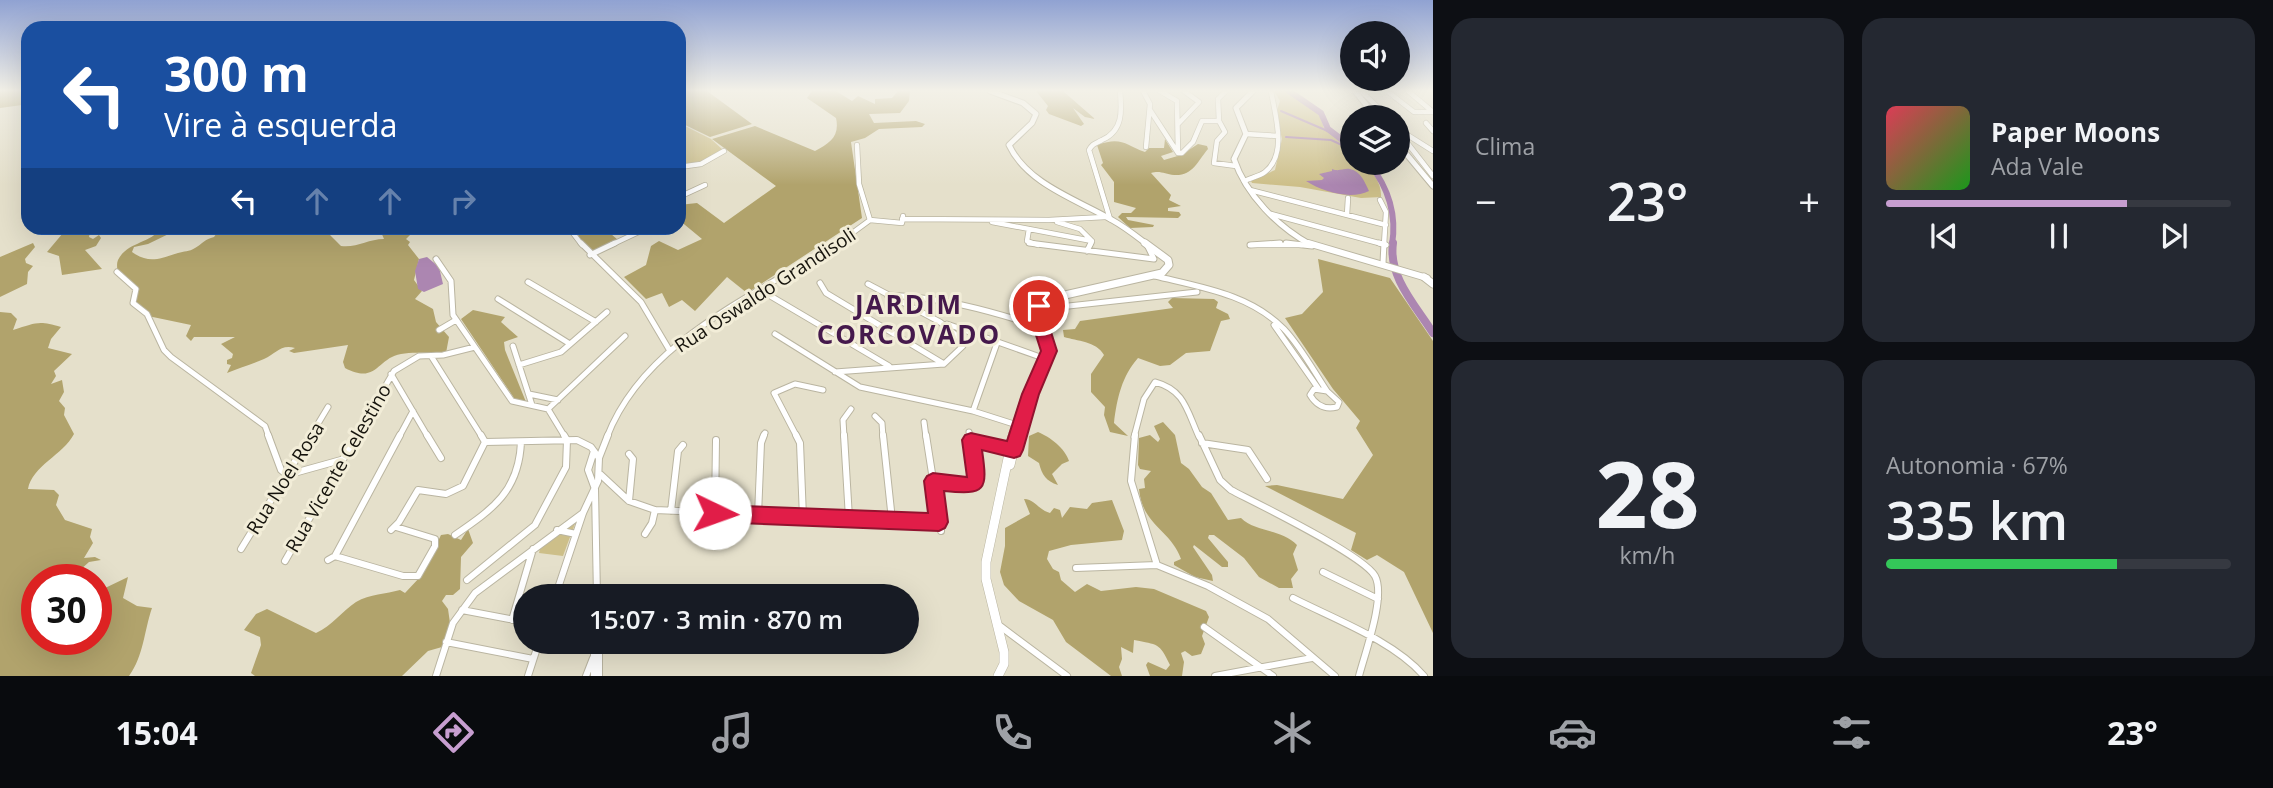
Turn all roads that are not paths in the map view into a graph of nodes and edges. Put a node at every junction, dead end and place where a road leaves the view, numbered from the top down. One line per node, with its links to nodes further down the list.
1 (1032, 123): 37 (main road)
2 (1118, 123): 37 (street)
3 (1149, 123): 18 (street)
4 (1158, 123): 21 (street)
5 (1201, 123): 21 (street)
6 (1220, 123): 26 (street)
7 (1240, 123): 12 (street)
8 (1274, 123): 13 (street)
9 (1426, 123): 11 (street)
10 (1178, 124): 21 (street)
11 (1433, 131)
12 (1246, 134): 13 (street); 26 (street)
13 (1278, 136): 28 (street)
14 (1410, 136): 16 (street)
15 (1410, 138): 16 (street)
16 (1415, 139): 19 (street)
17 (858, 145): 38 (street)
18 (1146, 147)
19 (1433, 150)
20 (724, 151): 25 (street)
21 (1178, 153)
22 (1410, 154): 27 (street)
23 (1410, 157): 30 (main road)
24 (1410, 163): 30 (main road)
25 (686, 166)
26 (1236, 166): 28 (street)
27 (1433, 176)
28 (1244, 181): 31 (street)
29 (705, 185): 32 (street)
30 (1433, 188)
31 (1250, 190): 35 (street); 36 (street)
32 (686, 194)
33 (1348, 198): 36 (street)
34 (1380, 200): 41 (street)
35 (1271, 214): 48 (street); 49 (street)
36 (1348, 215): 41 (street)
37 (1108, 218): 40 (street); 46 (main road)
38 (870, 220): 39 (street, Rua Oswaldo Grandisoli); 61 (street, Rua Oswaldo Grandisoli)
39 (976, 220): 40 (street); 42 (street)
40 (1049, 220): 45 (street)
41 (1386, 225): 48 (street)
42 (1029, 229): 45 (street); 50 (street)
43 (574, 235): 51 (street)
44 (632, 235): 51 (street)
45 (1092, 241): 50 (street)
46 (1146, 244): 50 (street); 55 (main road)
47 (1250, 245): 49 (street)
48 (1386, 245): 53 (street)
49 (1311, 246): 53 (street)
50 (1087, 251)
51 (590, 255): 80 (street)
52 (436, 259): 69 (street)
53 (1387, 264): 56 (street)
54 (117, 272): 120 (street)
55 (1147, 276): 63 (street); 66 (street); 67 (main road)
56 (1424, 277): 58 (main road)
57 (528, 282): 70 (street)
58 (1433, 282)
59 (821, 283): 84 (street)
60 (868, 284): 64 (street)
61 (762, 291): 80 (street, Rua Oswaldo Grandisoli); 83 (street)
62 (1197, 292): 67 (street)
63 (1205, 292): 66 (street)
64 (886, 295): 71 (street); 72 (street)
65 (498, 299): 77 (street)
66 (1253, 308): 90 (street); 92 (street)
67 (1034, 310): 72 (main road); 103 (main road)
68 (607, 312): 70 (street)
69 (456, 320): 73 (street); 79 (street)
70 (596, 321): 77 (street)
71 (940, 322): 76 (street); 84 (street)
72 (1037, 326): 82 (main road)
73 (439, 330)
74 (775, 334): 88 (street)
75 (625, 336): 94 (street)
76 (997, 343): 82 (street); 100 (street)
77 (570, 344): 85 (street)
78 (513, 346): 85 (street)
79 (475, 347): 81 (street); 95 (street)
80 (670, 351): 117 (street, Rua Oswaldo Grandisoli)
81 (431, 356): 89 (street); 109 (street)
82 (1044, 358): 103 (main road)
83 (878, 359): 86 (street); 87 (street)
84 (944, 364): 86 (street)
85 (519, 365): 93 (street)
86 (890, 366): 87 (street)
87 (880, 368): 88 (street)
88 (835, 372): 100 (street)
89 (391, 374): 99 (street); 118 (street, Rua Vicente Celestino)
90 (1318, 388): 92 (street); 92 (street)
91 (823, 390): 132 (street)
92 (1327, 391)
93 (529, 394): 94 (street); 95 (street)
94 (558, 400): 97 (street)
95 (532, 405): 97 (street)
96 (328, 407): 120 (street, Rua Noel Rosa)
97 (548, 409): 106 (street)
98 (850, 409): 133 (street)
99 (413, 411): 116 (street); 124 (street)
100 (973, 411): 103 (street)
101 (876, 416): 134 (street)
102 (924, 422): 122 (street)
103 (1018, 426): 113 (main road)
104 (969, 432): 108 (street)
105 (765, 433): 131 (street)
106 (567, 439): 110 (street); 114 (street); 149 (street)
107 (716, 440): 130 (street)
108 (971, 440): 113 (street); 122 (street)
109 (485, 442): 110 (street); 124 (street)
110 (521, 442): 140 (street)
111 (1202, 443): 121 (street); 145 (street); 153 (street)
112 (683, 445): 128 (street)
113 (1011, 450): 156 (main road)
114 (594, 451): 117 (street); 123 (street)
115 (629, 454): 125 (street)
116 (441, 458)
117 (599, 458): 119 (street)
118 (341, 460): 120 (street); 144 (street, Rua Vicente Celestino)
119 (600, 474): 123 (street); 125 (street)
120 (287, 475): 141 (street, Rua Noel Rosa)
121 (1267, 479)
122 (933, 481): 135 (street)
123 (595, 489): 129 (street); 151 (street)
124 (447, 494): 126 (street)
125 (629, 501): 127 (street)
126 (447, 502)
127 (655, 510): 128 (street); 139 (street)
128 (671, 511): 130 (street)
129 (583, 513): 136 (street); 138 (street)
130 (715, 513): 131 (street)
131 (758, 515): 132 (street)
132 (803, 517): 133 (street)
133 (849, 518): 134 (street)
134 (892, 520): 135 (street)
135 (939, 522): 137 (street)
136 (557, 530): 138 (street); 142 (street)
137 (941, 531)
138 (576, 534): 150 (street)
139 (645, 534)
140 (455, 535)
141 (241, 549)
142 (534, 549): 143 (street); 146 (street)
143 (521, 560): 146 (street); 154 (street)
144 (285, 561)
145 (1157, 565): 147 (street); 163 (street)
146 (529, 568): 155 (street)
147 (1076, 568)
148 (1323, 572): 153 (street)
149 (467, 580)
150 (559, 584)
151 (596, 584)
152 (1293, 598): 158 (street)
153 (1378, 600): 158 (street)
154 (461, 610): 155 (street); 159 (street)
155 (512, 620)
156 (1000, 626): 171 (main road); 172 (street)
157 (1204, 627): 165 (street)
158 (1368, 637): 166 (street); 176 (street)
159 (446, 642): 164 (street); 167 (street)
160 (535, 654): 164 (street)
161 (594, 654): 169 (street)
162 (597, 654): 170 (street)
163 (1312, 658): 165 (street); 175 (street)
164 (533, 659): 168 (street)
165 (1262, 666): 173 (street); 174 (street)
166 (1424, 675)
167 (436, 676)
168 (528, 676)
169 (586, 676)
170 (597, 676)
171 (998, 676)
172 (1068, 676)
173 (1215, 676)
174 (1273, 676)
175 (1335, 676)
176 (1359, 676)

